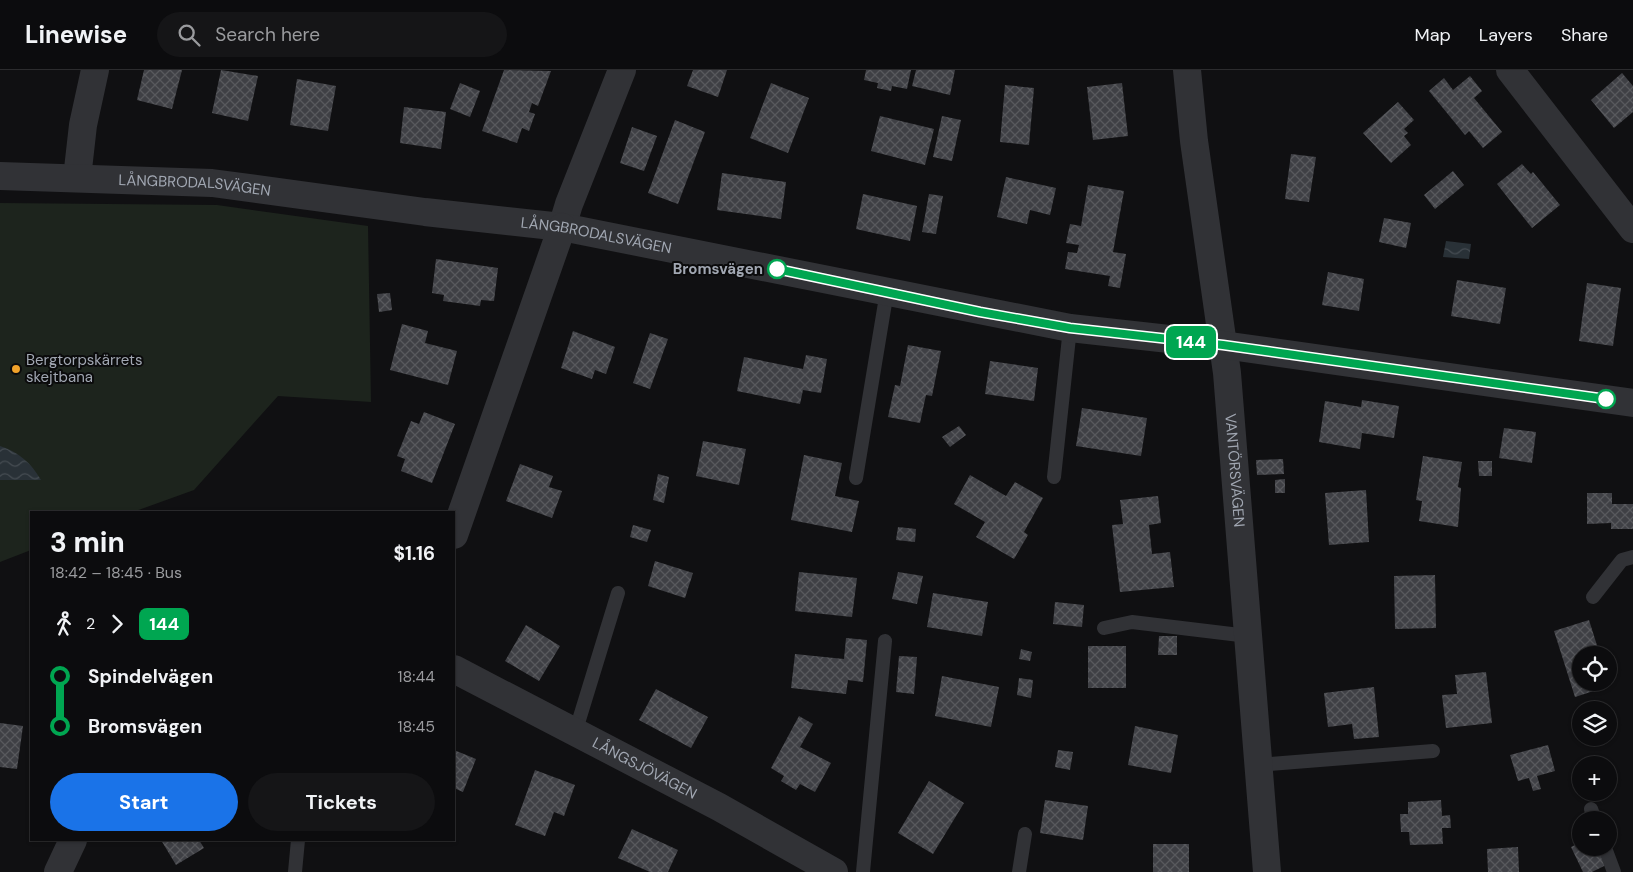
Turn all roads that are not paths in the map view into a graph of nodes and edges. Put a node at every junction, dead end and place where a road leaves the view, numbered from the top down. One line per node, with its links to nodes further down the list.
1 (95, 70): 6 (street)
2 (622, 70): 7 (street)
3 (1187, 70): 11 (street, VANTÖRSVÄGEN)
4 (1510, 70): 8 (street)
5 (0, 176): 6 (street, LÅNGBRODALSVÄGEN)
6 (77, 178): 7 (street, LÅNGBRODALSVÄGEN)
7 (562, 227): 9 (street, LÅNGBRODALSVÄGEN); 15 (street)
8 (1633, 229)
9 (887, 291): 10 (street, LÅNGBRODALSVÄGEN); 14 (lane)
10 (1070, 328): 11 (street, LÅNGBRODALSVÄGEN); 13 (lane)
11 (1223, 345): 12 (street, LÅNGBRODALSVÄGEN); 20 (street, VANTÖRSVÄGEN)
12 (1633, 403)
13 (1054, 477)
14 (856, 478)
15 (455, 532)
16 (1633, 557): 18 (lane)
17 (618, 593): 23 (lane)
18 (1593, 598)
19 (1104, 628): 20 (lane)
20 (1248, 636): 25 (street, VANTÖRSVÄGEN)
21 (885, 641): 33 (lane)
22 (455, 670): 23 (street, LÅNGSJÖVÄGEN)
23 (575, 733): 32 (street, LÅNGSJÖVÄGEN)
24 (1433, 751): 25 (lane)
25 (1258, 765): 35 (street, VANTÖRSVÄGEN)
26 (1025, 834): 34 (lane)
27 (72, 841): 30 (street)
28 (298, 841): 31 (lane)
29 (1608, 856): 36 (lane)
30 (58, 872)
31 (295, 872)
32 (834, 872)
33 (863, 872)
34 (1019, 872)
35 (1267, 872)
36 (1614, 872)

